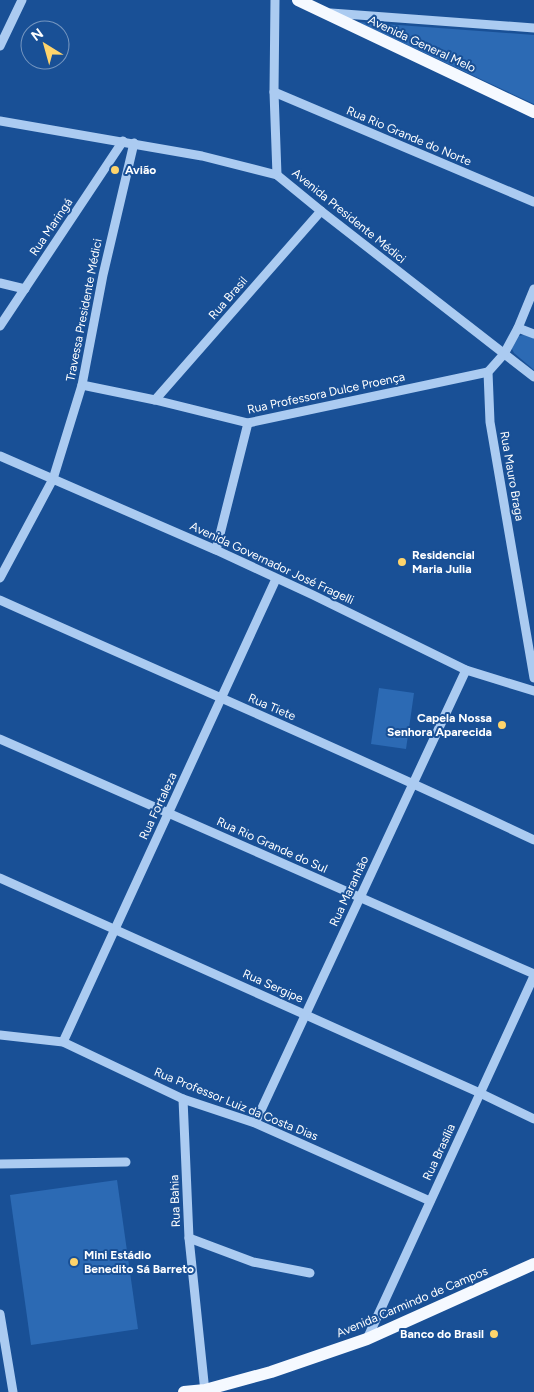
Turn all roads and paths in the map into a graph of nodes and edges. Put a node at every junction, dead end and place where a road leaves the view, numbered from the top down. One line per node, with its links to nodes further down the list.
1 (22, 0): 6 (street)
2 (275, 0): 7 (street)
3 (298, 0): 4 (main road, Avenida General Melo)
4 (324, 12): 5 (street); 8 (main road, Avenida General Melo)
5 (534, 28)
6 (0, 46)
7 (274, 92): 12 (street); 13 (street, Rua Rio Grande do Norte)
8 (534, 112)
9 (0, 121): 10 (street, Avenida Presidente Médici)
10 (123, 141): 11 (street, Avenida Presidente Médici); 16 (street, Rua Maringá)
11 (134, 143): 12 (street, Avenida Presidente Médici); 24 (street, Travessa Presidente Médici)
12 (277, 175): 14 (street, Avenida Presidente Médici)
13 (534, 202)
14 (321, 211): 21 (street, Avenida Presidente Médici); 25 (street, Rua Brasil)
15 (0, 283): 16 (street)
16 (25, 289): 18 (street, Rua Maringá)
17 (534, 289): 19 (street)
18 (0, 326)
19 (518, 328): 20 (street); 21 (street)
20 (534, 334)
21 (504, 354): 22 (street); 23 (street, Avenida Presidente Médici)
22 (488, 372): 26 (street, Rua Professora Dulce Proença); 34 (street, Rua Mauro Braga)
23 (534, 377)
24 (82, 385): 25 (street, Rua Professora Dulce Proença); 28 (street, Travessa Presidente Médici)
25 (155, 400): 26 (street, Rua Professora Dulce Proença)
26 (248, 423): 29 (street)
27 (0, 456): 28 (street, Avenida Governador José Fragelli)
28 (53, 480): 29 (street, Avenida Governador José Fragelli); 30 (street, Travessa Presidente Médici)
29 (216, 550): 31 (street, Avenida Governador José Fragelli)
30 (0, 578)
31 (276, 579): 33 (street, Avenida Governador José Fragelli); 36 (street, Rua Fortaleza)
32 (0, 600): 36 (street, Rua Tiete)
33 (466, 670): 35 (street, Avenida Governador José Fragelli); 38 (street, Rua Maranhão)
34 (534, 678)
35 (534, 691)
36 (221, 699): 38 (street, Rua Tiete); 39 (street, Rua Fortaleza)
37 (0, 739): 39 (street, Rua Rio Grande do Sul)
38 (414, 782): 40 (street, Rua Tiete); 42 (street, Rua Maranhão)
39 (169, 812): 42 (street, Rua Rio Grande do Sul); 43 (street, Rua Fortaleza)
40 (534, 840)
41 (0, 878): 43 (street, Rua Sergipe)
42 (360, 897): 44 (street, Rua Rio Grande do Sul); 45 (street, Rua Maranhão)
43 (115, 929): 45 (street, Rua Sergipe); 47 (street, Rua Fortaleza)
44 (534, 975): 48 (street, Rua Brasília)
45 (306, 1014): 48 (street, Rua Sergipe); 51 (street, Rua Maranhão)
46 (0, 1035): 47 (street, Rua Professor Luiz da Costa Dias)
47 (63, 1042): 49 (street, Rua Professor Luiz da Costa Dias)
48 (480, 1093): 50 (street, Rua Sergipe); 54 (street, Rua Brasília)
49 (183, 1099): 51 (street, Rua Professor Luiz da Costa Dias); 55 (street, Rua Bahia)
50 (534, 1119)
51 (255, 1123): 54 (street, Rua Professor Luiz da Costa Dias)
52 (126, 1162): 53 (street)
53 (0, 1164)
54 (430, 1201): 59 (street, Rua Brasília)
55 (189, 1238): 57 (street); 60 (street, Rua Bahia)
56 (534, 1264): 59 (main road, Avenida Carmindo de Campos)
57 (310, 1272)
58 (0, 1314): 61 (street)
59 (367, 1339): 60 (main road, Avenida Carmindo de Campos)
60 (205, 1391): 62 (main road, Avenida Carmindo de Campos)
61 (13, 1392)
62 (184, 1392)

